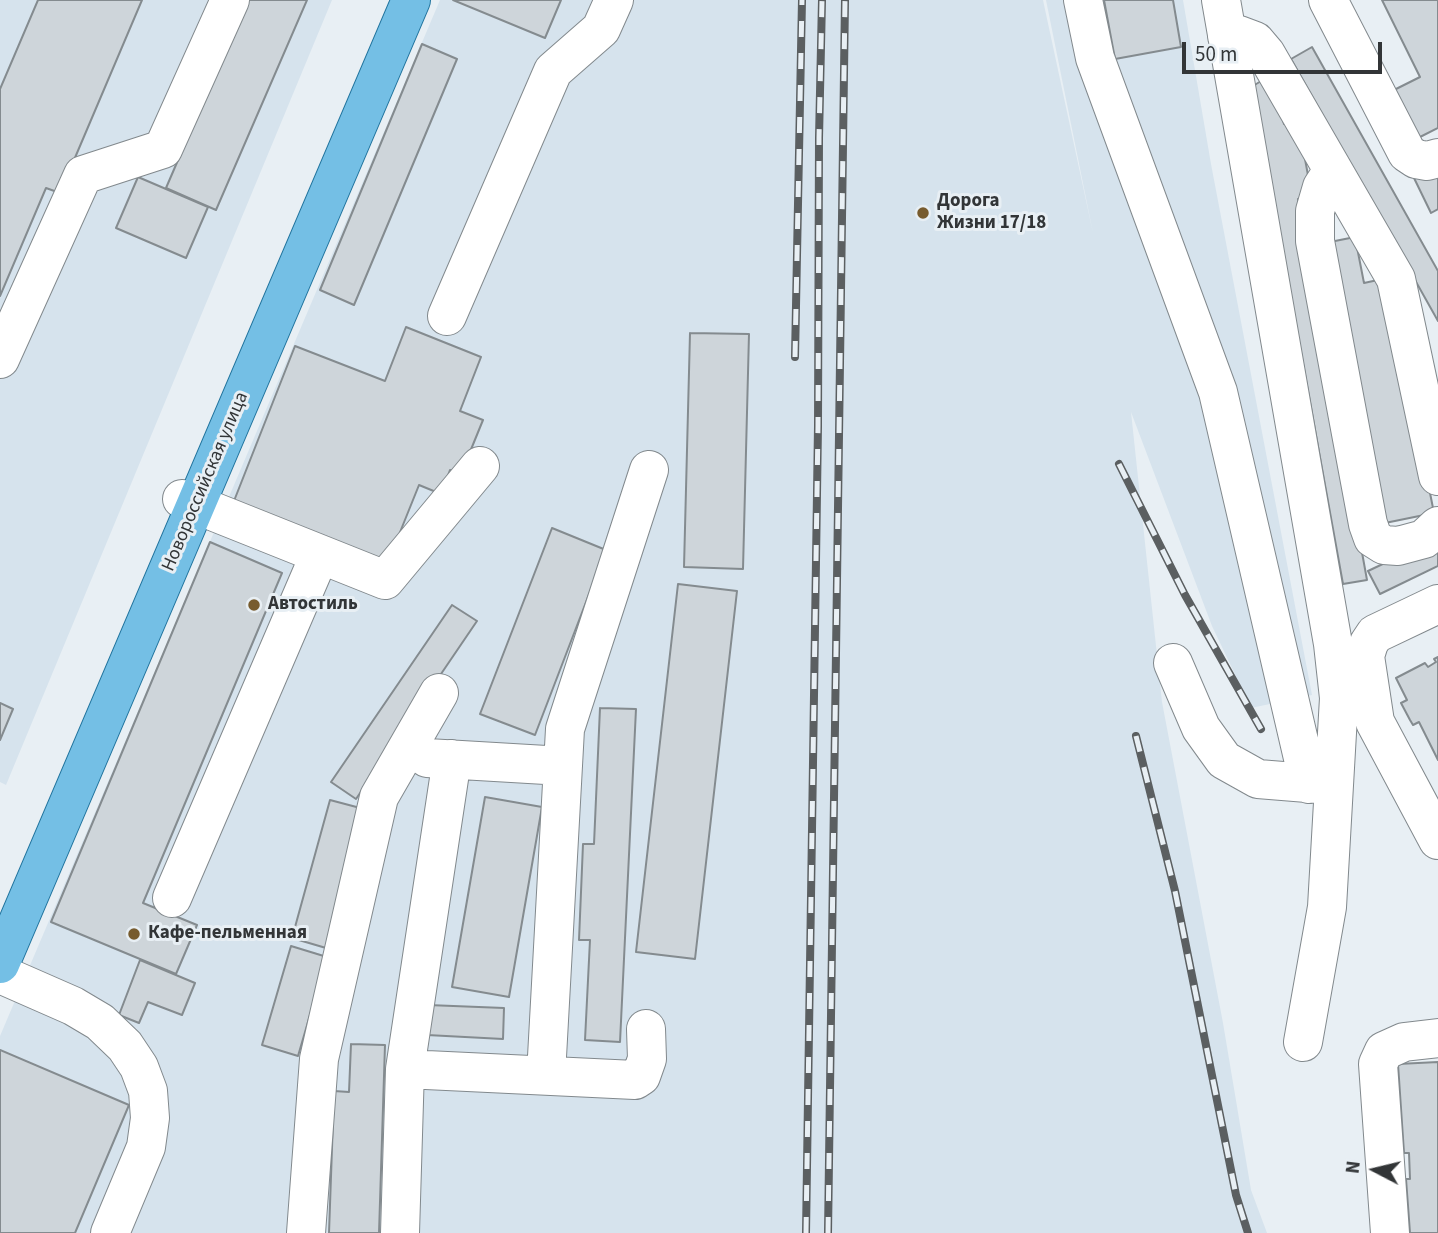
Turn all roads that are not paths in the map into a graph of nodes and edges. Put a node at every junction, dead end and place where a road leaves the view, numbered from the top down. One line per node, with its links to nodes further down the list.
1 (230, 0): 10 (lane)
2 (614, 0): 9 (lane)
3 (1083, 0): 23 (lane)
4 (1328, 0): 7 (lane)
5 (401, 3): 14 (main road, Новороссийская улица)
6 (1224, 18): 8 (lane); 23 (lane)
7 (1438, 158)
8 (1334, 170): 13 (lane); 15 (lane)
9 (447, 316)
10 (0, 359)
11 (480, 466): 16 (lane)
12 (649, 470): 22 (lane)
13 (1438, 476)
14 (189, 502): 16 (lane); 26 (main road, Новороссийская улица); 27 (main road, Новороссийская улица)
15 (1438, 526)
16 (320, 554): 25 (lane)
17 (1438, 604): 24 (lane)
18 (1172, 663): 23 (lane)
19 (439, 693): 20 (lane)
20 (405, 751): 21 (lane); 35 (lane)
21 (452, 759): 22 (lane); 32 (lane)
22 (563, 766): 33 (lane)
23 (1322, 785): 31 (lane)
24 (1438, 840)
25 (172, 898)
26 (0, 925)
27 (0, 964)
28 (0, 974): 34 (lane)
29 (646, 1028): 33 (lane)
30 (1438, 1038): 37 (lane)
31 (1303, 1042)
32 (405, 1069): 33 (lane); 36 (lane)
33 (546, 1075)
34 (110, 1233)
35 (306, 1233)
36 (400, 1233)
37 (1390, 1233)

